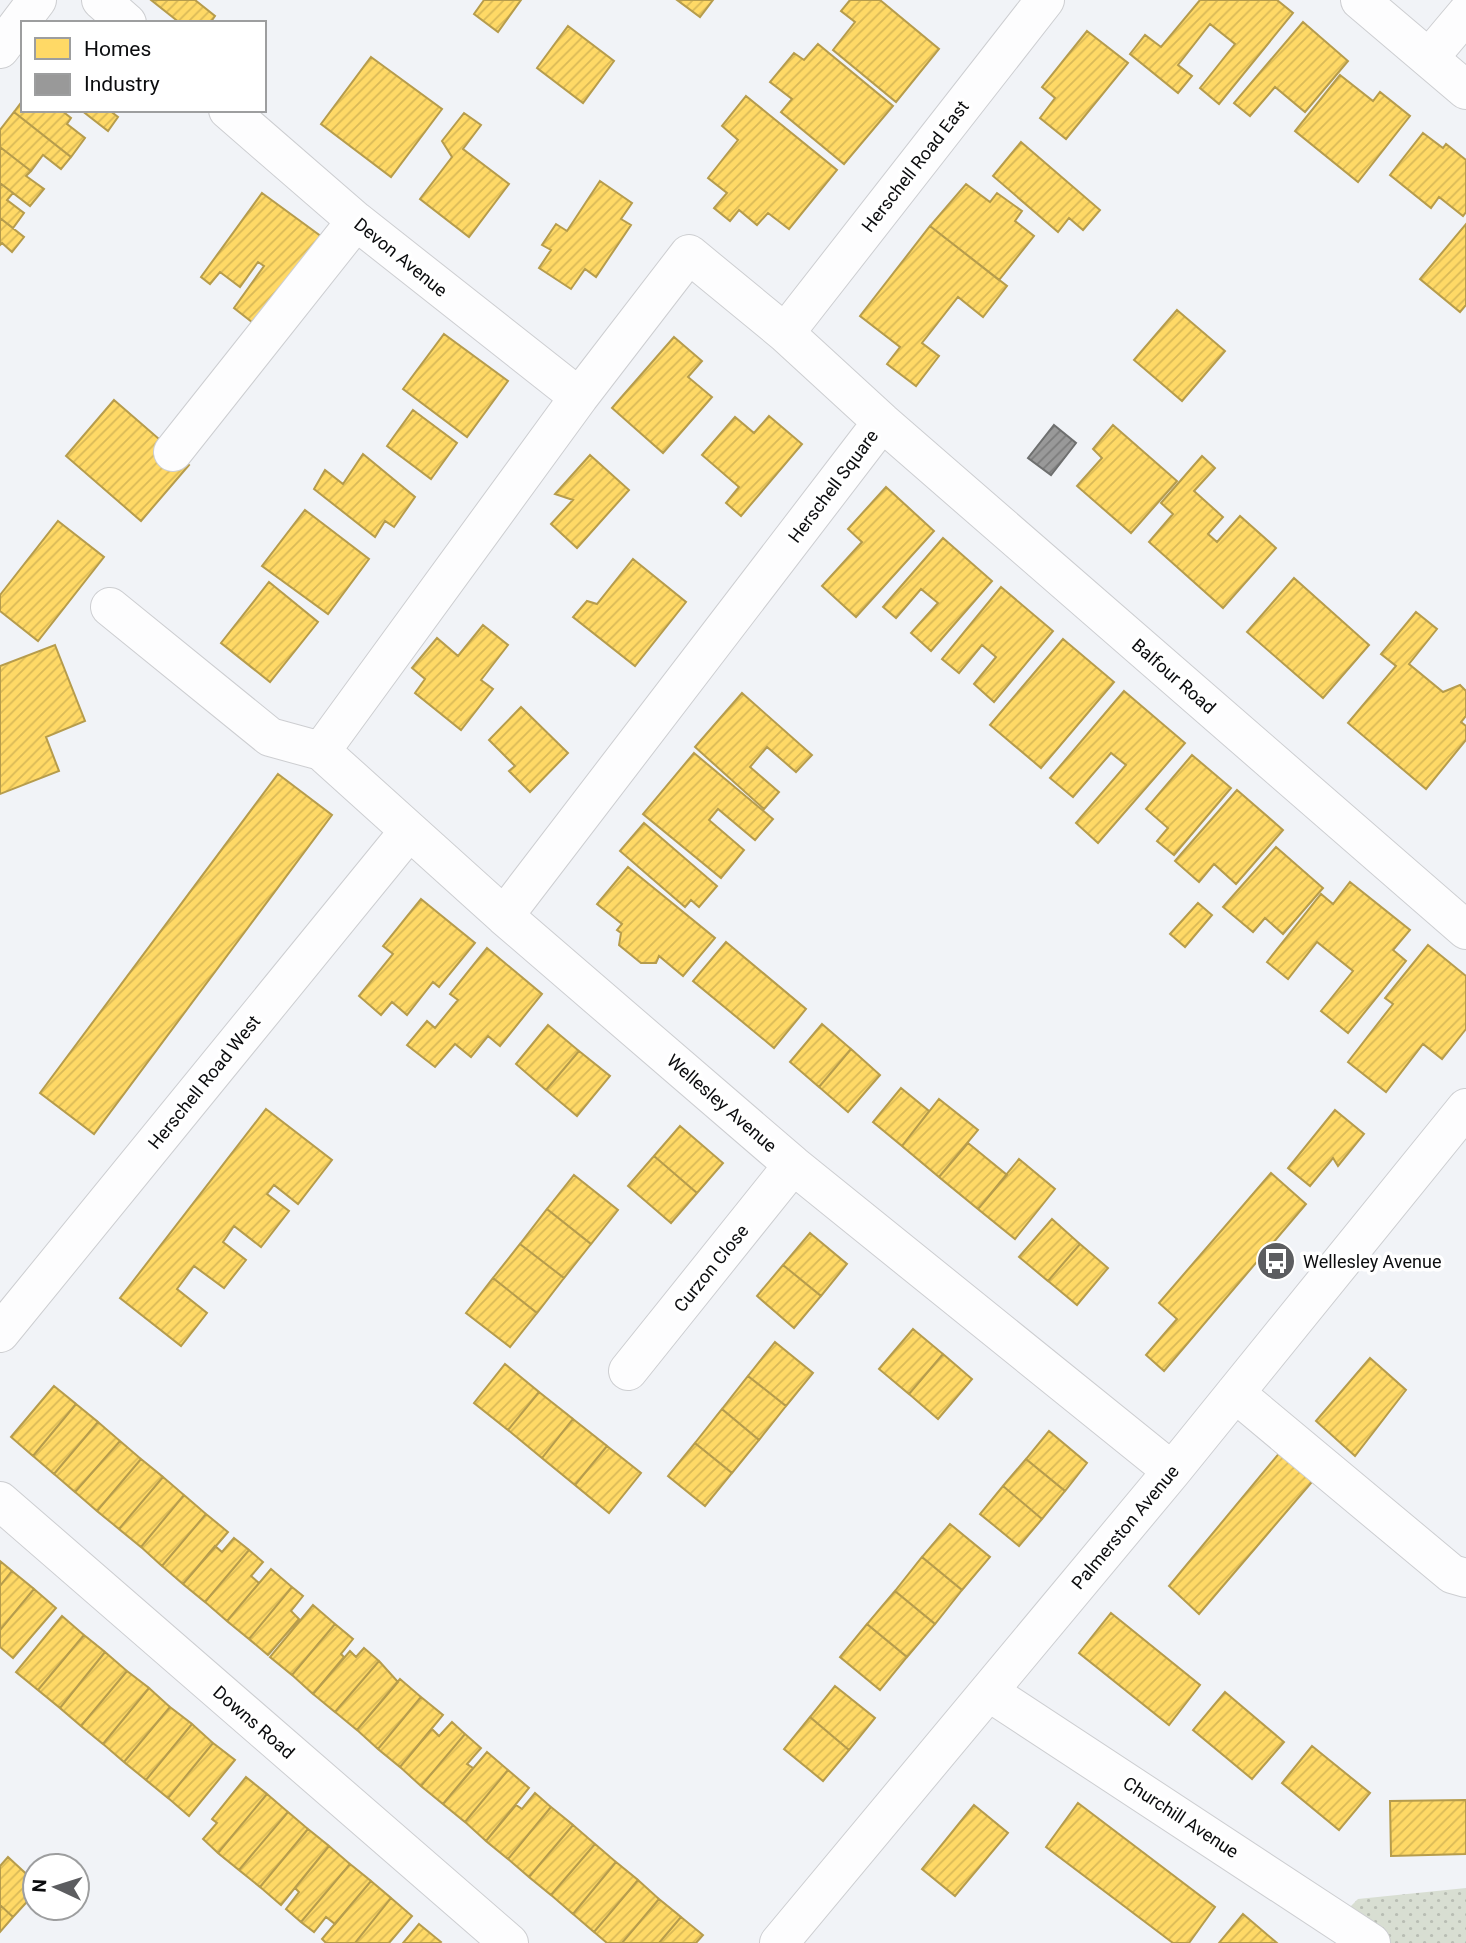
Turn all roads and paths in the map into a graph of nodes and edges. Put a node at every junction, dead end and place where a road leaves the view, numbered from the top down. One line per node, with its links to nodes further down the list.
1 (37, 0): 7 (street)
2 (101, 0): 8 (street)
3 (1045, 0): 14 (street, Herschell Road East)
4 (1360, 0): 10 (street)
5 (1466, 14): 10 (street)
6 (21, 21): 9 (street)
7 (21, 21)
8 (125, 21)
9 (0, 49)
10 (1429, 58): 11 (street)
11 (1466, 90)
12 (230, 112): 13 (street, Devon Avenue)
13 (356, 221): 15 (street, Devon Avenue); 17 (street)
14 (786, 333): 15 (street, Herschell Square); 16 (street, Herschell Square)
15 (579, 397): 19 (street, Herschell Square)
16 (882, 422): 21 (street, Herschell Square); 22 (street, Balfour Road)
17 (173, 452)
18 (110, 607): 19 (street)
19 (321, 751): 20 (street)
20 (409, 831): 21 (street); 25 (street, Herschell Road West)
21 (504, 916): 24 (street, Wellesley Avenue)
22 (1466, 930)
23 (1466, 1108): 27 (street, Palmerston Avenue)
24 (793, 1164): 26 (street, Curzon Close); 28 (street, Wellesley Avenue)
25 (0, 1334)
26 (628, 1371)
27 (1235, 1393): 28 (street, Palmerston Avenue); 30 (street)
28 (1172, 1471): 31 (street, Palmerston Avenue)
29 (0, 1501): 32 (street, Downs Road)
30 (1466, 1578)
31 (989, 1692): 33 (street, Palmerston Avenue); 34 (street, Churchill Avenue)
32 (509, 1943)
33 (779, 1943)
34 (1371, 1943)

